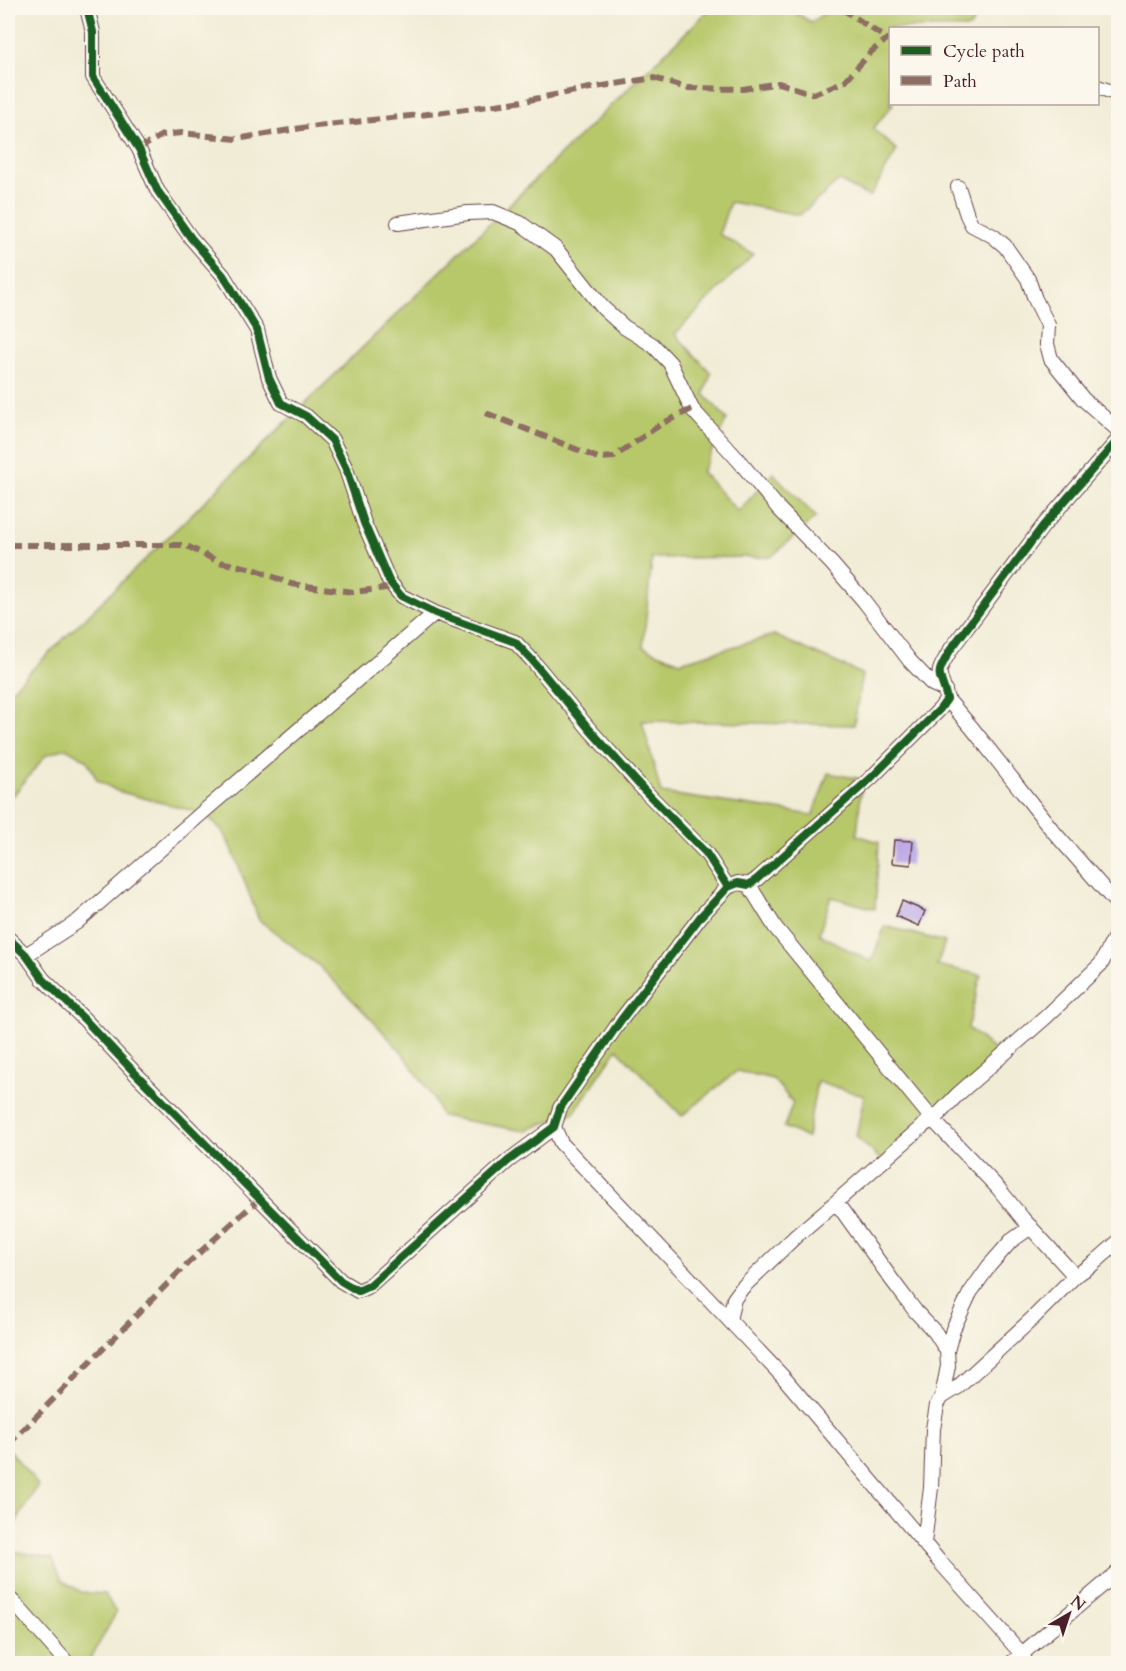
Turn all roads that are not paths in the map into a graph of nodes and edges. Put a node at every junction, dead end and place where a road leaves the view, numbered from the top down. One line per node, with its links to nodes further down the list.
1 (87, 8): 8 (street)
2 (1099, 87): 3 (street)
3 (1119, 94)
4 (958, 187): 6 (street)
5 (398, 223): 9 (street)
6 (1119, 430)
7 (1119, 440): 9 (street)
8 (435, 613): 11 (street); 15 (street)
9 (946, 695): 10 (street); 12 (street)
10 (749, 885): 11 (street); 16 (street)
11 (728, 887): 17 (street)
12 (1119, 905)
13 (1119, 932): 16 (street)
14 (8, 938): 15 (street)
15 (26, 955): 17 (street)
16 (933, 1119): 18 (street); 19 (street)
17 (554, 1127): 22 (street)
18 (836, 1202): 22 (street); 23 (street)
19 (1030, 1227): 21 (street); 23 (street)
20 (1119, 1242): 21 (street)
21 (1075, 1276): 24 (street)
22 (729, 1320): 25 (street)
23 (947, 1352): 24 (street)
24 (942, 1397): 25 (street)
25 (924, 1543): 28 (street)
26 (1119, 1572): 28 (street)
27 (8, 1599): 29 (street)
28 (1024, 1658): 30 (street)
29 (68, 1664)
30 (1010, 1664)

